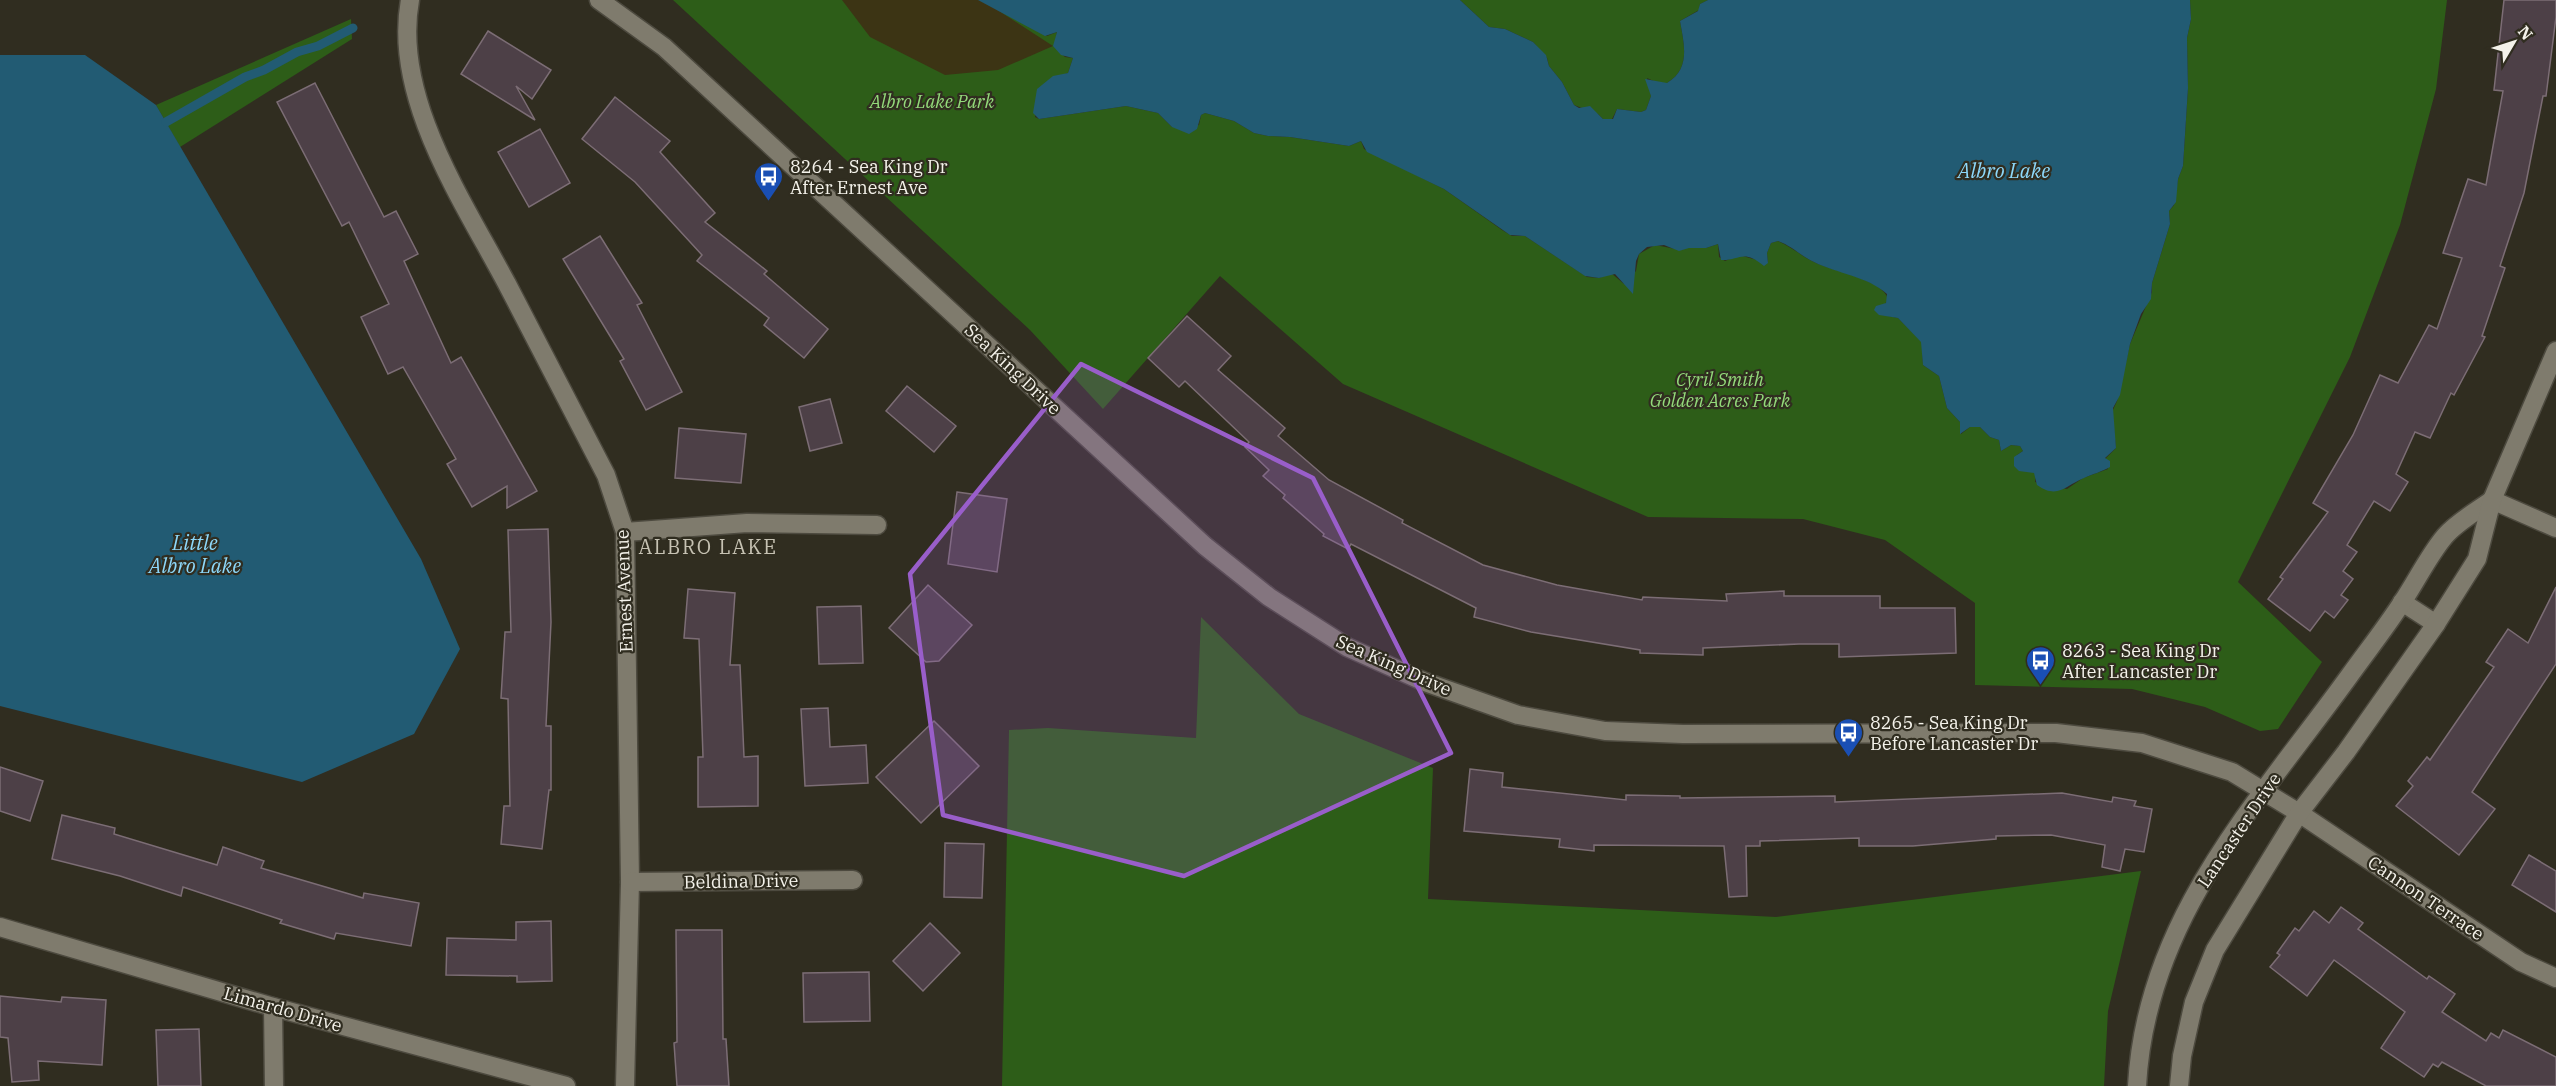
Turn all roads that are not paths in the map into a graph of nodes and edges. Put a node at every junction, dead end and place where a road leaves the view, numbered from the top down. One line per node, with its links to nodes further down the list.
1 (410, 0): 7 (street, Ernest Avenue)
2 (599, 0): 10 (street, Sea King Drive)
3 (2556, 351): 4 (street)
4 (2492, 500): 6 (street); 8 (street, Lancaster Drive); 9 (street)
5 (877, 525): 7 (street)
6 (2556, 528)
7 (625, 532): 13 (street, Ernest Avenue)
8 (2402, 602): 9 (street); 10 (street, Lancaster Drive)
9 (2436, 624): 11 (street)
10 (2263, 790): 11 (street, Sea King Drive); 20 (street, Lancaster Drive)
11 (2300, 813): 15 (street, Cannon Terrace); 21 (street)
12 (853, 880): 13 (street, Beldina Drive)
13 (630, 882): 19 (street, Ernest Avenue)
14 (0, 927): 16 (street, Limardo Drive)
15 (2556, 978)
16 (273, 1007): 17 (street); 18 (street, Limardo Drive)
17 (274, 1086)
18 (566, 1086)
19 (625, 1086)
20 (2137, 1086)
21 (2180, 1086)

